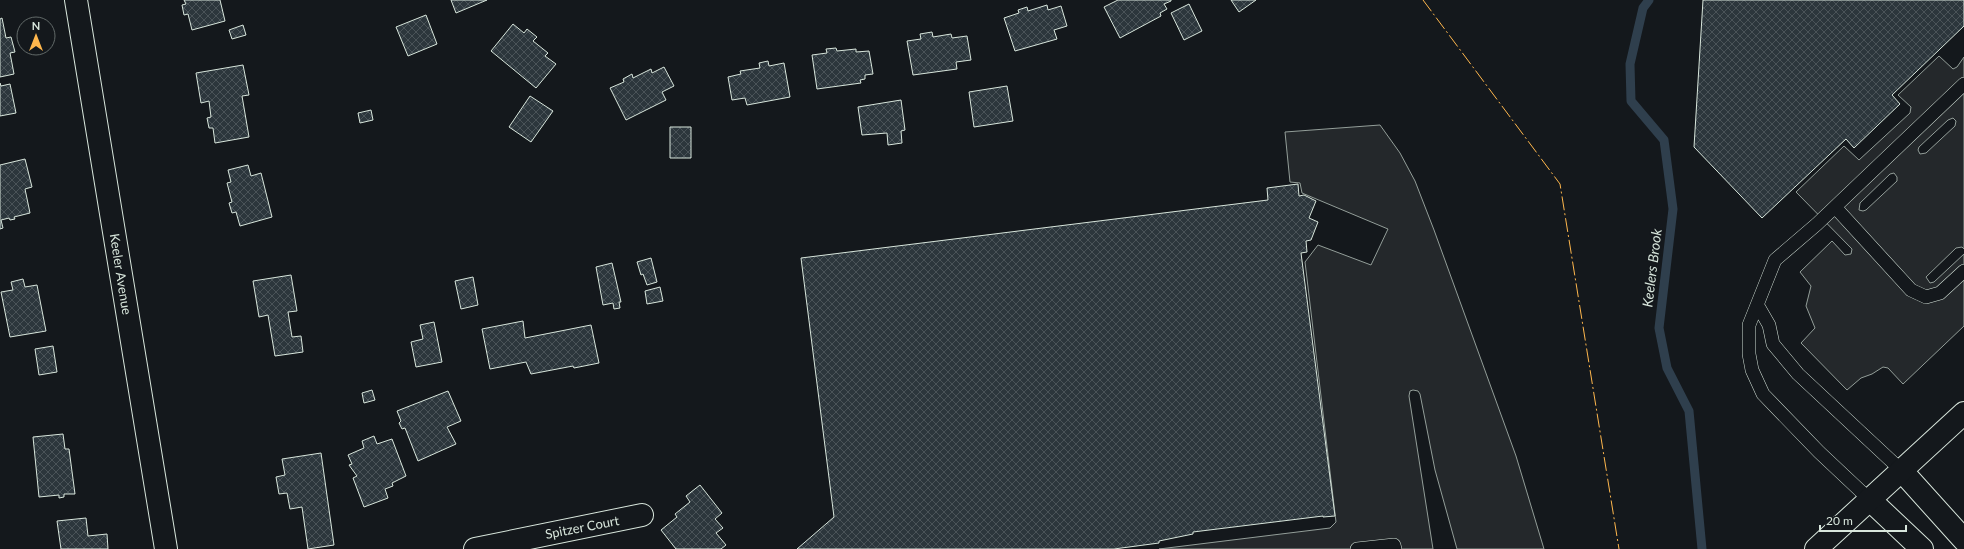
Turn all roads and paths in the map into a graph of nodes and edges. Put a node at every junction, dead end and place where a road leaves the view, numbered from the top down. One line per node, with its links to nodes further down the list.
1 (76, 0): 11 (street, Keeler Avenue)
2 (1964, 84): 3 (lane)
3 (1835, 207): 4 (lane); 5 (lane)
4 (1964, 271)
5 (1758, 306): 7 (lane); 8 (lane)
6 (1964, 413): 7 (street)
7 (1901, 470): 8 (street); 10 (street)
8 (1869, 499): 15 (street); 16 (street)
9 (642, 515): 12 (street, Spitzer Court)
10 (1964, 540)
11 (166, 549)
12 (475, 549)
13 (1357, 549): 14 (lane)
14 (1395, 549)
15 (1816, 549)
16 (1922, 549)

